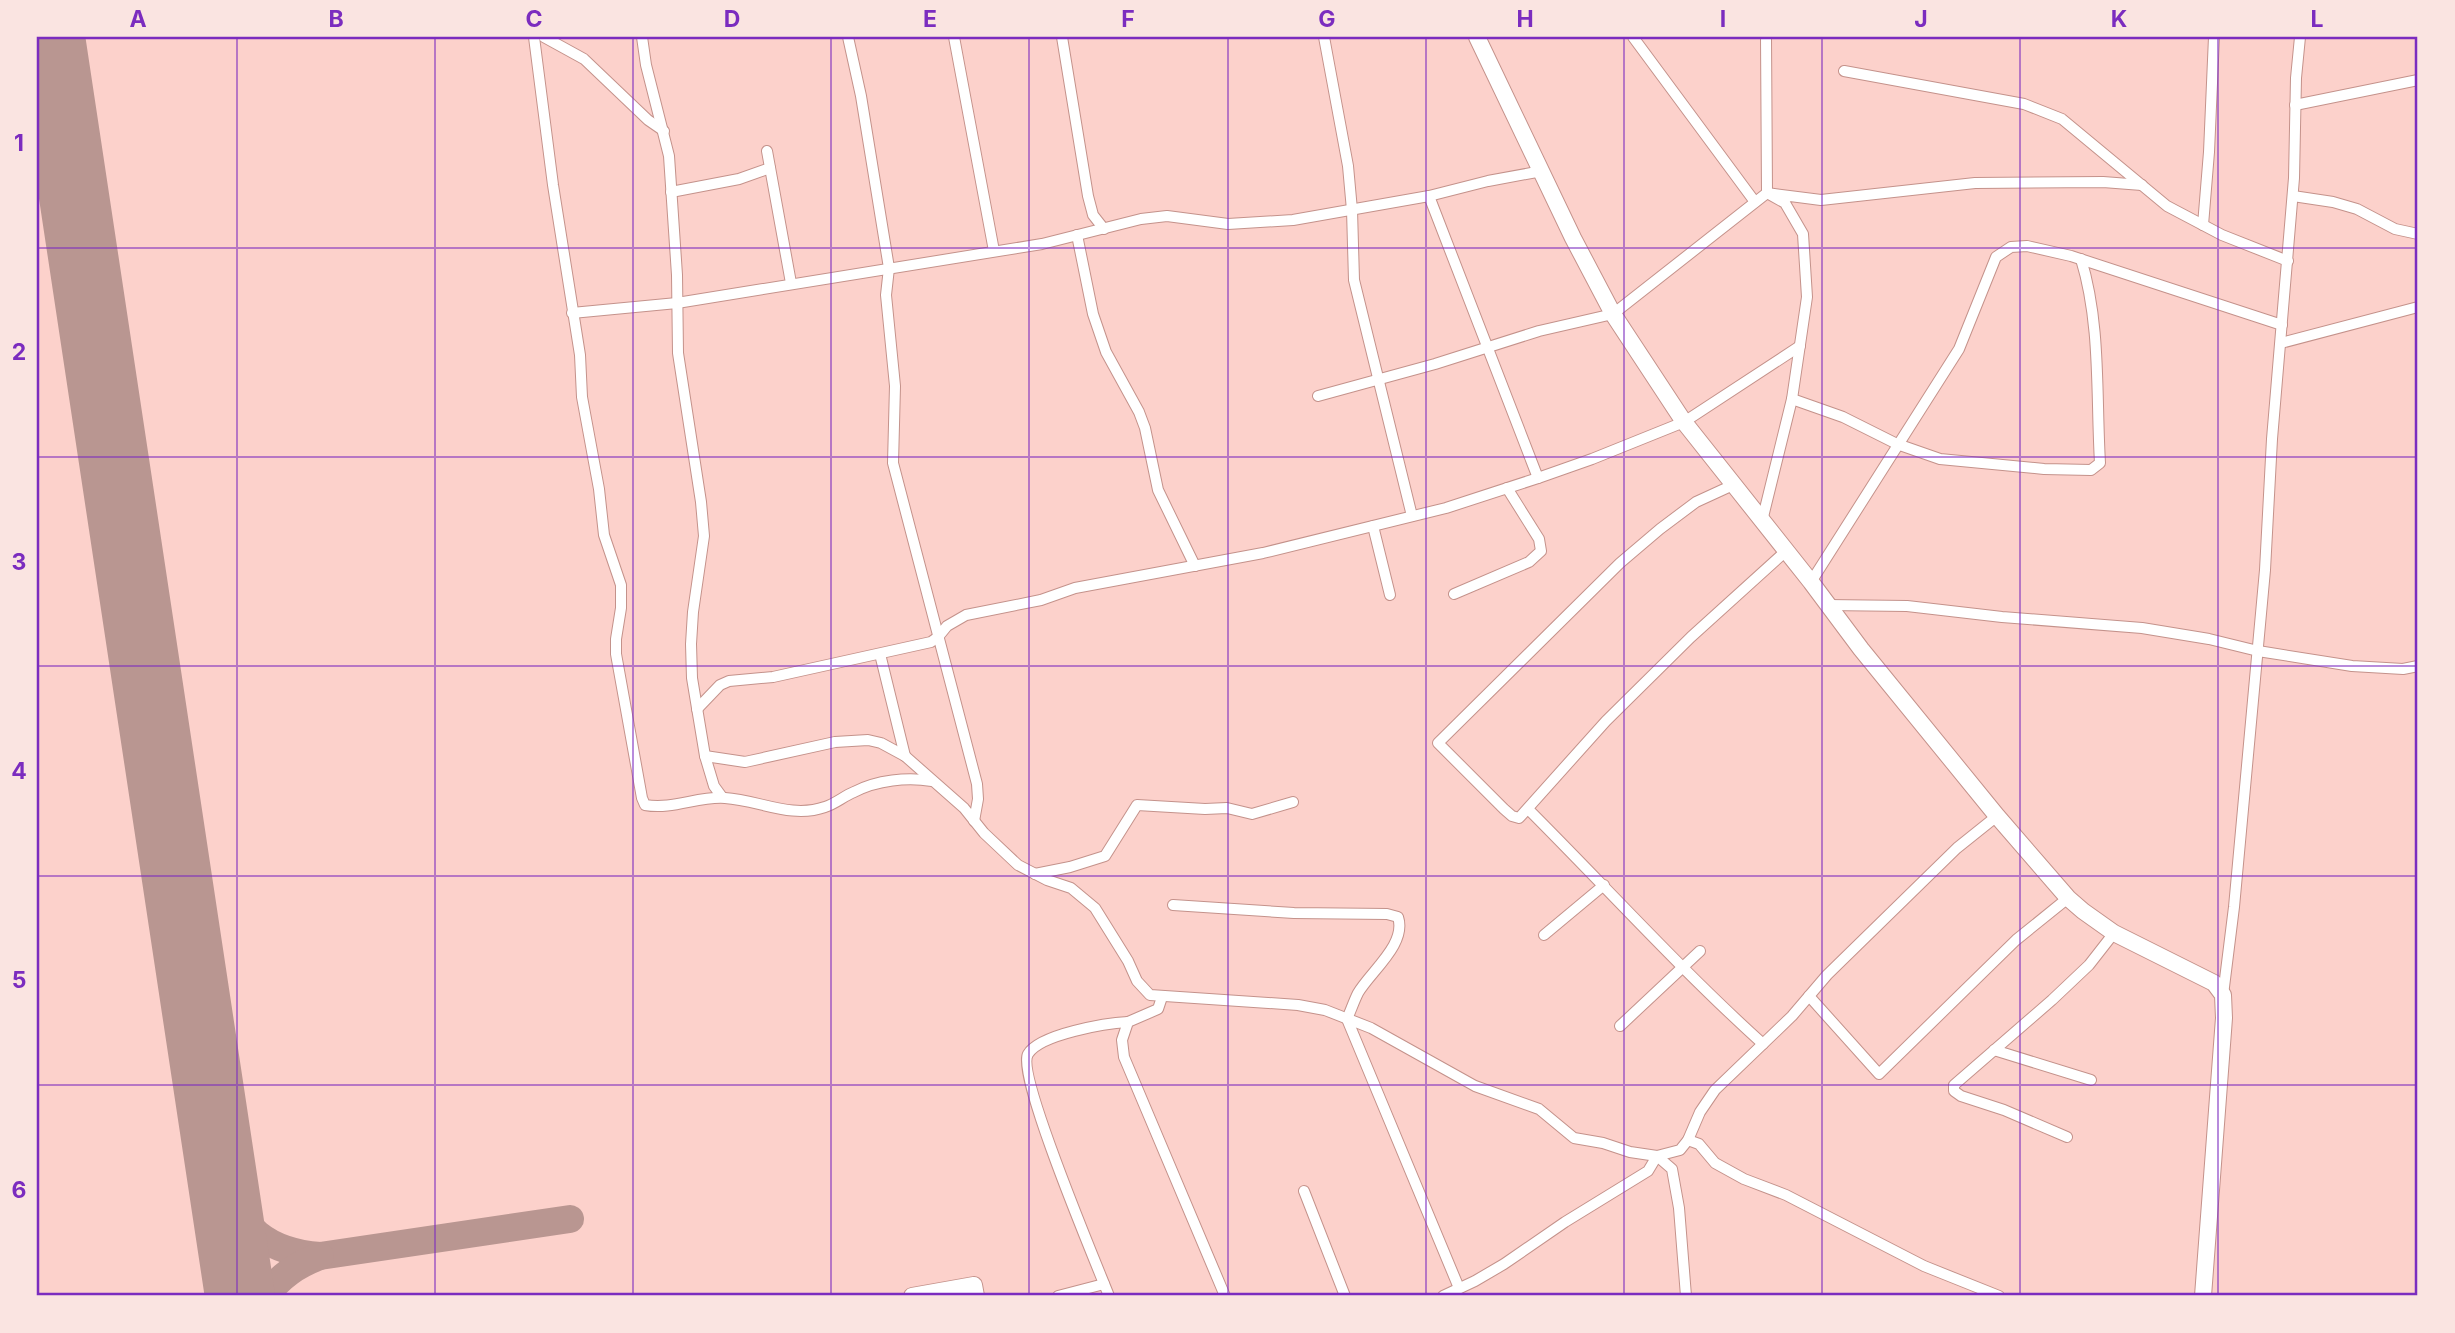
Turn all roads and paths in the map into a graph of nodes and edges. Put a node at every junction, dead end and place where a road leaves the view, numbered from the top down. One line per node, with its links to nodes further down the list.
1 (534, 37): 38 (street)
2 (544, 37): 16 (street)
3 (642, 37): 16 (street)
4 (848, 37): 34 (street)
5 (954, 37): 31 (street)
6 (1062, 37): 28 (street)
7 (1324, 37): 26 (street)
8 (1477, 37): 19 (main road)
9 (1633, 37): 25 (street)
10 (1766, 37): 22 (street)
11 (2214, 37): 27 (street)
12 (2300, 37): 15 (street)
13 (1844, 71): 20 (street)
14 (2418, 80): 15 (street)
15 (2295, 105): 23 (street)
16 (664, 131): 21 (street)
17 (767, 151): 18 (street)
18 (770, 168): 21 (street); 35 (street)
19 (1542, 171): 24 (street); 39 (main road)
20 (2142, 185): 22 (street); 27 (street)
21 (671, 192): 36 (street)
22 (1767, 193): 25 (street); 42 (street)
23 (2293, 196): 29 (street); 33 (street)
24 (1429, 197): 26 (street); 43 (street)
25 (1755, 202): 39 (street)
26 (1352, 210): 28 (street); 44 (street)
27 (2203, 225): 33 (street)
28 (1104, 229): 30 (street)
29 (2418, 234)
30 (1077, 235): 31 (street); 56 (street)
31 (994, 251): 34 (street)
32 (2081, 259): 40 (street); 48 (street); 48 (street)
33 (2288, 261): 40 (street)
34 (889, 268): 35 (street); 61 (street)
35 (791, 283): 36 (street)
36 (677, 303): 38 (street); 65 (street)
37 (2418, 307): 41 (street)
38 (572, 313): 69 (street)
39 (1613, 314): 43 (street); 47 (main road)
40 (2282, 325): 41 (street)
41 (2281, 342): 62 (street)
42 (1800, 346): 46 (street); 47 (street)
43 (1488, 347): 44 (street); 49 (street)
44 (1380, 379): 45 (street); 52 (street)
45 (1318, 396)
46 (1792, 399): 48 (street); 53 (street)
47 (1684, 422): 49 (street); 50 (main road)
48 (1897, 444): 57 (street)
49 (1538, 478): 51 (street)
50 (1733, 485): 53 (main road); 71 (street)
51 (1507, 488): 52 (street); 58 (street)
52 (1412, 516): 54 (street)
53 (1762, 522): 55 (main road)
54 (1373, 526): 56 (street); 59 (street)
55 (1786, 551): 57 (main road); 71 (street)
56 (1195, 566): 61 (street)
57 (1811, 582): 60 (main road)
58 (1454, 594)
59 (1390, 595)
60 (1828, 605): 62 (street); 72 (main road)
61 (938, 637): 63 (street); 73 (street)
62 (2258, 651): 64 (street); 82 (street)
63 (880, 654): 65 (street); 67 (street)
64 (2418, 666)
65 (698, 709): 66 (street)
66 (705, 756): 67 (street); 69 (street)
67 (905, 756): 68 (street)
68 (932, 781): 69 (street); 73 (street)
69 (722, 797)
70 (1293, 802): 74 (street)
71 (1528, 808): 75 (street)
72 (1997, 816): 76 (main road); 83 (street)
73 (974, 821): 74 (street)
74 (1035, 874): 84 (street)
75 (1604, 884): 79 (street); 81 (street)
76 (2068, 898): 78 (main road); 83 (street)
77 (1173, 905): 85 (street)
78 (2114, 933): 82 (main road); 89 (street)
79 (1544, 935)
80 (1700, 951): 81 (street)
81 (1682, 969): 87 (street); 88 (street)
82 (2223, 995): 106 (main road)
83 (1809, 996): 88 (street)
84 (1162, 997): 85 (street); 86 (street)
85 (1347, 1019): 93 (street); 96 (street)
86 (1128, 1023): 95 (street); 101 (street)
87 (1620, 1026)
88 (1763, 1044): 92 (street)
89 (1994, 1050): 90 (street); 91 (street)
90 (2091, 1080)
91 (2067, 1137)
92 (1688, 1140): 93 (street); 105 (street)
93 (1657, 1156): 96 (street); 104 (street)
94 (1304, 1191): 102 (street)
95 (1104, 1284): 99 (street); 100 (street)
96 (1459, 1288): 103 (street)
97 (912, 1296): 98 (main road)
98 (976, 1296)
99 (1058, 1296)
100 (1109, 1296)
101 (1225, 1296)
102 (1345, 1296)
103 (1443, 1296)
104 (1686, 1296)
105 (1999, 1296)
106 (2203, 1296)

